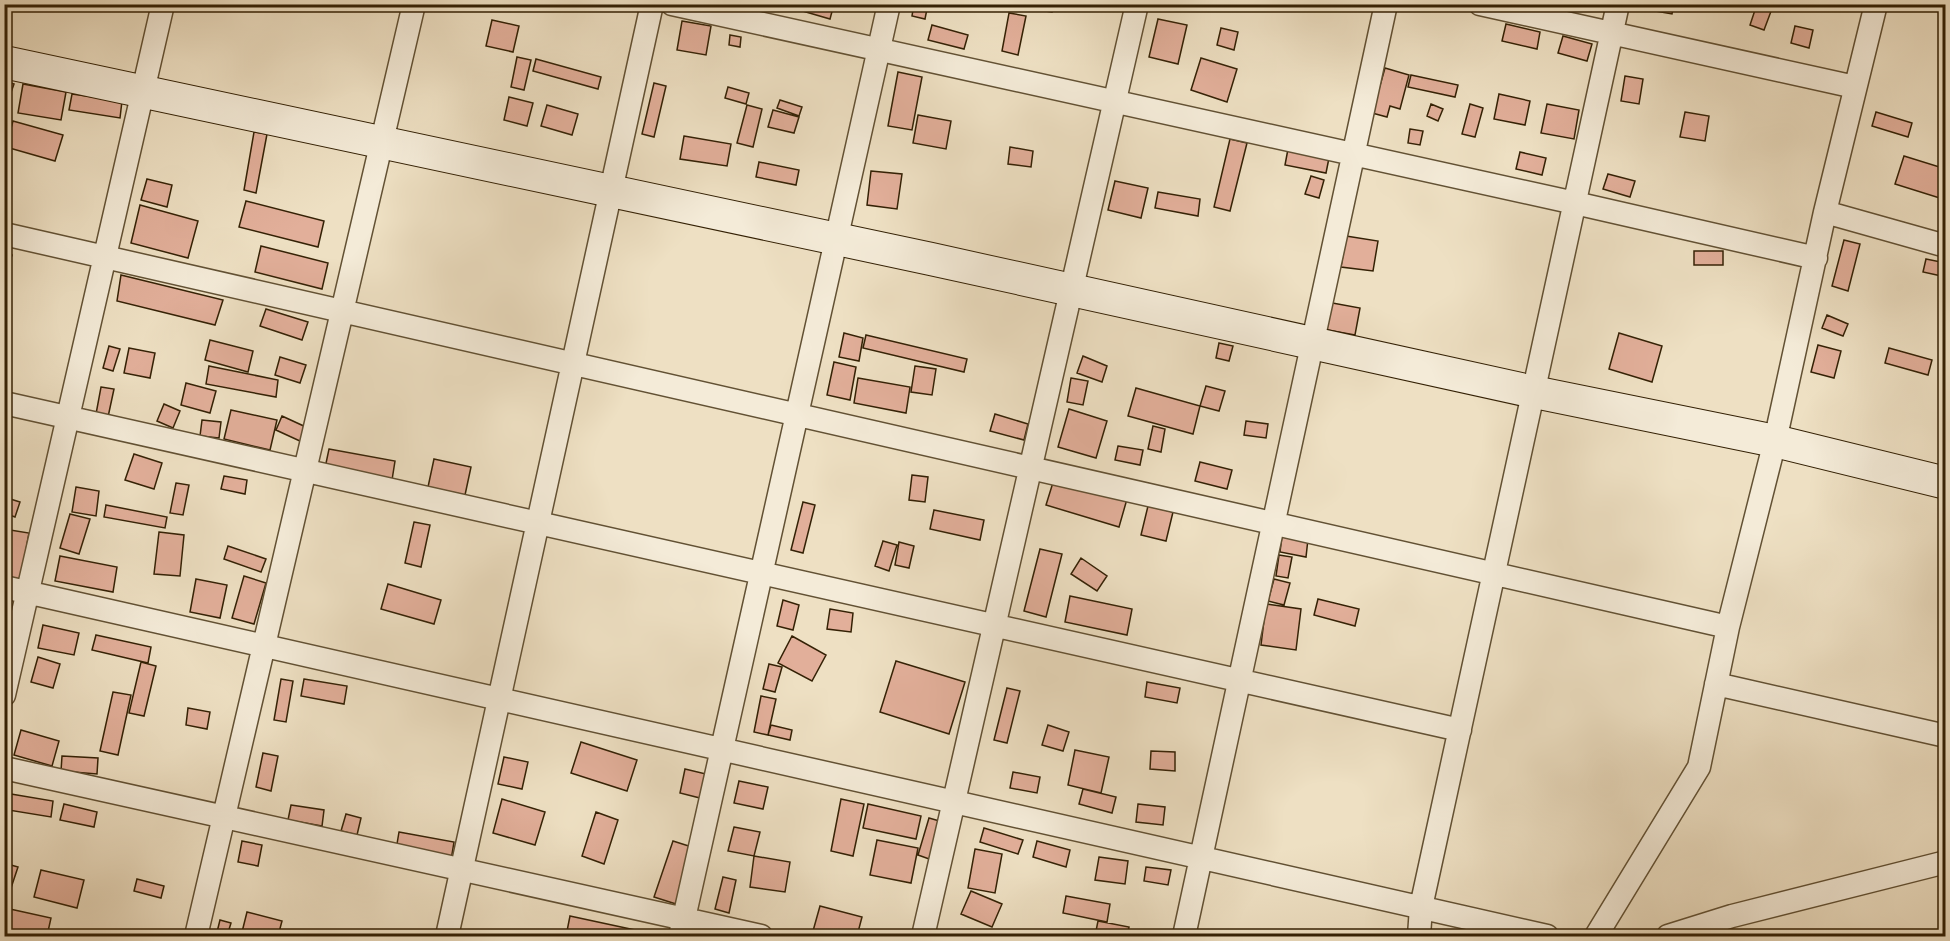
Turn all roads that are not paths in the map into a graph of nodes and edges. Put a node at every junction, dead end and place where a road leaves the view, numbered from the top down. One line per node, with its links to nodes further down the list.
1 (163, 4): 15 (street)
2 (414, 4): 17 (street)
3 (652, 4): 19 (street)
4 (672, 4): 12 (street)
5 (889, 4): 12 (street)
6 (1137, 4): 16 (street)
7 (1386, 4): 18 (street)
8 (1480, 4): 11 (street)
9 (1618, 4): 11 (street)
10 (1876, 4): 14 (street)
11 (1612, 34): 14 (street); 20 (street)
12 (879, 50): 16 (street); 23 (street)
13 (4, 62): 15 (street)
14 (1855, 87): 21 (street)
15 (143, 91): 17 (street); 25 (street)
16 (1115, 102): 18 (street); 27 (street)
17 (382, 142): 19 (street); 28 (street)
18 (1353, 154): 20 (street); 29 (street)
19 (611, 191): 23 (street); 30 (street)
20 (1575, 203): 26 (street); 31 (street)
21 (1826, 212): 24 (street); 26 (street)
22 (4, 234): 25 (street)
23 (836, 239): 27 (street); 33 (street)
24 (1946, 246)
25 (105, 257): 28 (street); 34 (street)
26 (1816, 258): 35 (street)
27 (1071, 290): 29 (street); 36 (street)
28 (342, 311): 30 (street); 37 (street)
29 (1312, 343): 31 (street); 40 (street)
30 (573, 363): 33 (street); 39 (street)
31 (1534, 392): 35 (street); 42 (street)
32 (4, 404): 34 (street)
33 (797, 415): 36 (street); 41 (street)
34 (68, 418): 37 (street); 44 (street)
35 (1775, 441): 38 (street); 46 (street)
36 (1031, 468): 40 (street); 45 (street)
37 (305, 471): 39 (street); 47 (street)
38 (1946, 483)
39 (538, 523): 41 (street); 51 (street)
40 (1273, 523): 42 (street); 48 (street)
41 (761, 573): 45 (street); 54 (street)
42 (1494, 574): 46 (street); 52 (street)
43 (4, 587): 44 (street)
44 (28, 592): 47 (street); 50 (street)
45 (995, 626): 48 (street); 56 (street)
46 (1728, 627): 49 (street)
47 (264, 646): 51 (street); 57 (street)
48 (1239, 681): 52 (street); 58 (street)
49 (1716, 684): 53 (street); 70 (street)
50 (4, 695)
51 (499, 699): 54 (street); 60 (street)
52 (1460, 730): 61 (street)
53 (1946, 735)
54 (722, 749): 56 (street); 62 (street)
55 (4, 768): 57 (street)
56 (954, 802): 58 (street); 66 (street)
57 (224, 817): 60 (street); 63 (street)
58 (1201, 857): 61 (street); 67 (street)
59 (1946, 862): 71 (street)
60 (461, 870): 62 (street); 64 (street)
61 (1421, 907): 68 (street); 69 (street)
62 (682, 928): 65 (street)
63 (196, 936)
64 (447, 936)
65 (760, 936)
66 (923, 936)
67 (1184, 936)
68 (1419, 936)
69 (1547, 936)
70 (1596, 936)
71 (1668, 936)

